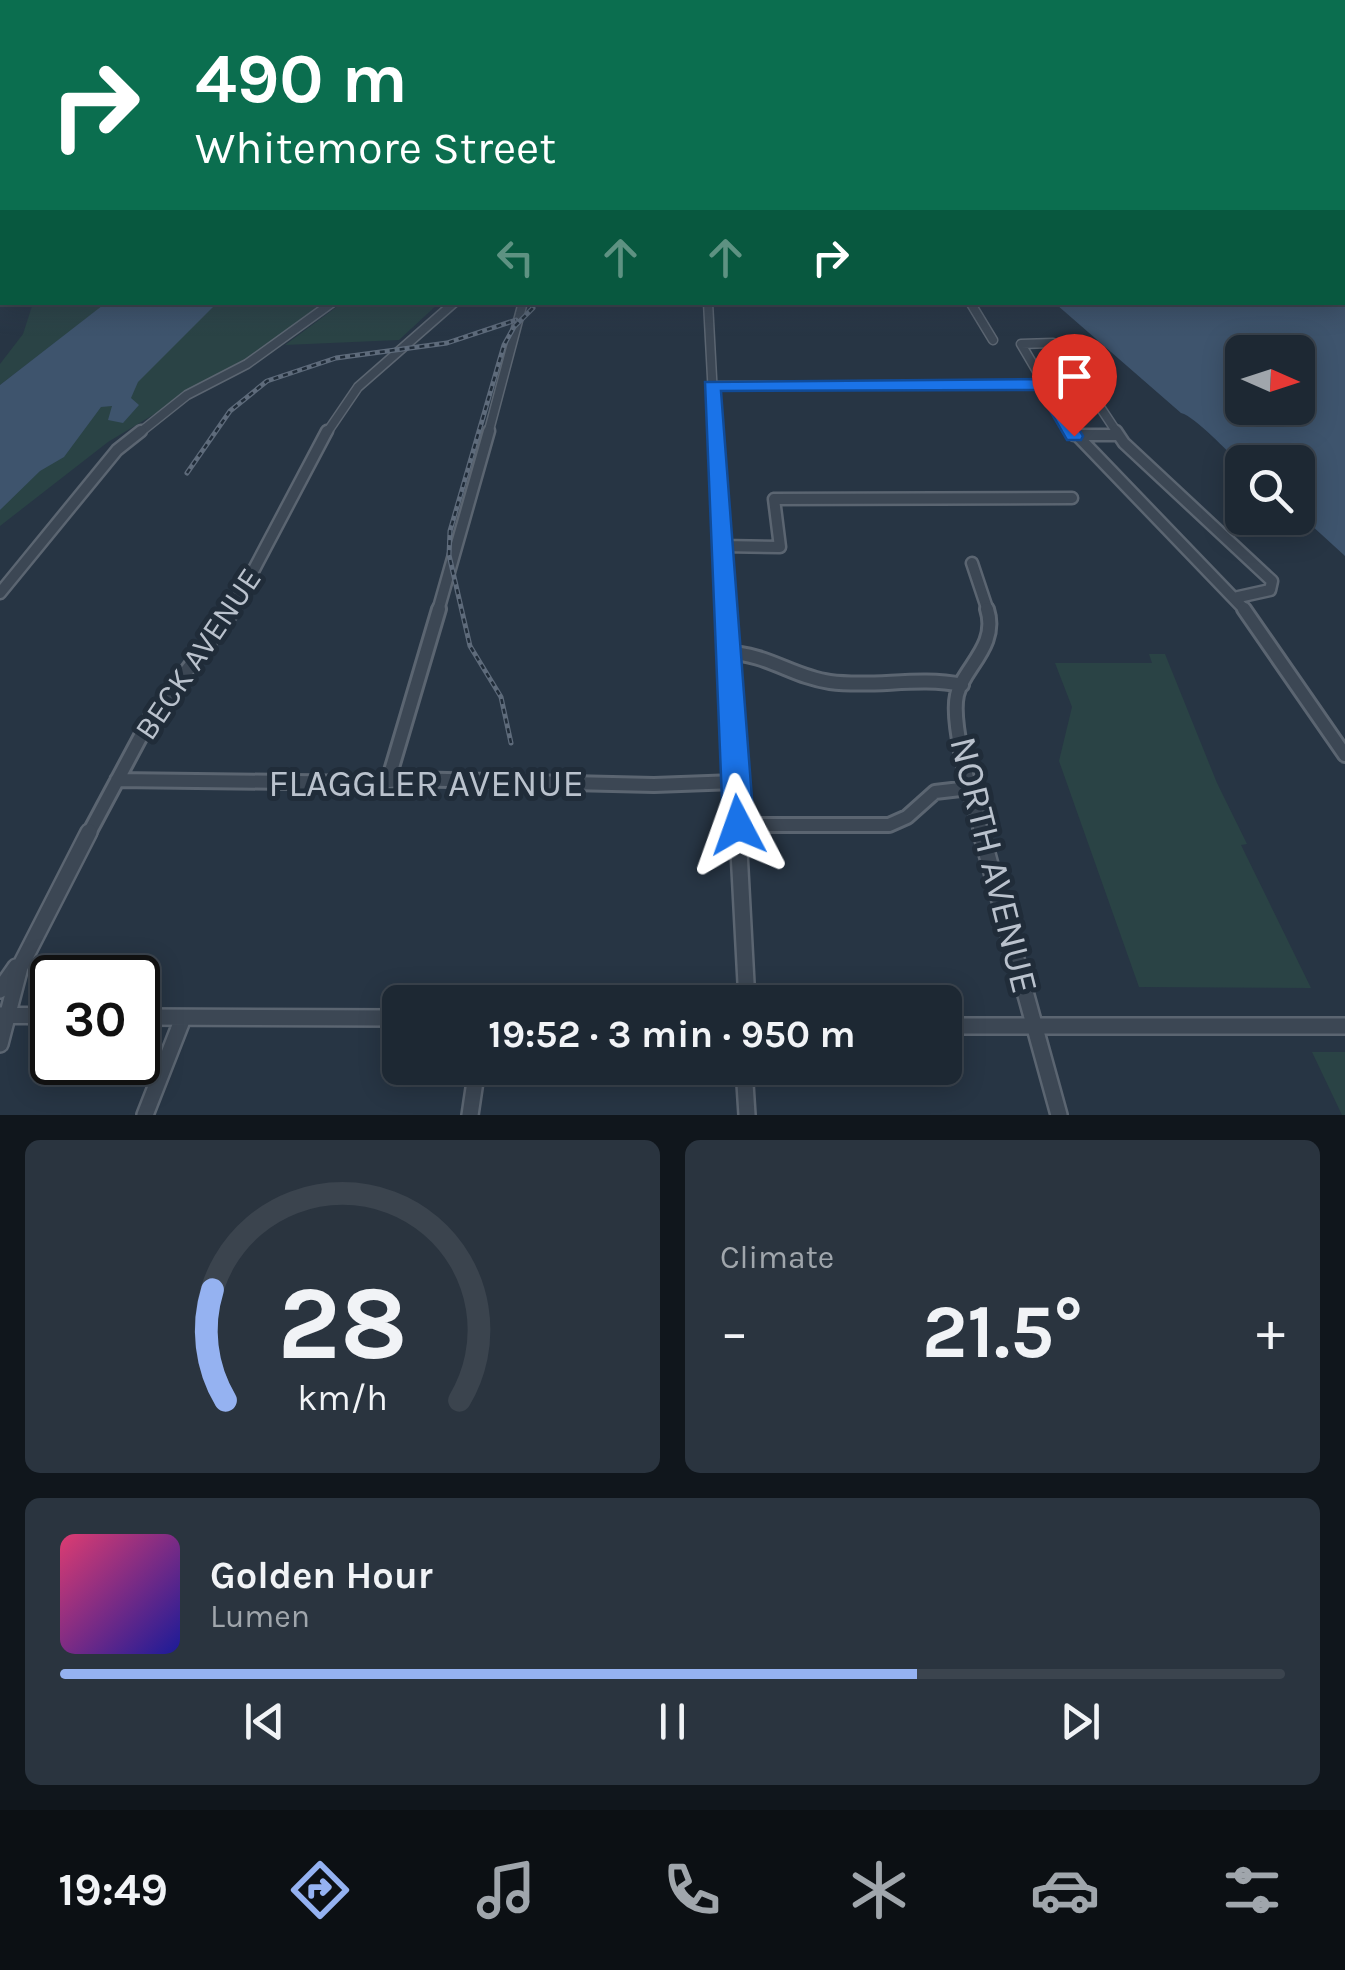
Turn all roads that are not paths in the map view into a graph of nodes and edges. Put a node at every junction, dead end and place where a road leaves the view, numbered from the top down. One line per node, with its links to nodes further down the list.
1 (329, 305): 14 (street)
2 (452, 305): 19 (street, BECK AVENUE)
3 (522, 305): 20 (street)
4 (708, 305): 8 (street)
5 (972, 305): 6 (street)
6 (994, 340)
7 (1044, 385): 8 (street); 9 (street); 10 (street)
8 (712, 386): 12 (street)
9 (1118, 435): 10 (street); 15 (street)
10 (1074, 436): 15 (street)
11 (1072, 498): 12 (street)
12 (722, 546): 16 (street)
13 (972, 563): 17 (street, NORTH AVENUE)
14 (0, 593)
15 (1234, 598): 18 (street)
16 (727, 653): 17 (street); 21 (street)
17 (962, 685): 22 (street, NORTH AVENUE)
18 (1345, 755)
19 (116, 780): 20 (street, FLAGGLER AVENUE); 24 (street, BECK AVENUE)
20 (388, 781): 21 (street, FLAGGLER AVENUE)
21 (735, 782): 23 (street)
22 (969, 788): 23 (street); 33 (street, NORTH AVENUE)
23 (738, 825): 25 (street)
24 (30, 945): 26 (street); 27 (street, BECK AVENUE)
25 (745, 985)
26 (0, 990)
27 (4, 1015): 28 (street); 35 (street, BECK AVENUE)
28 (30, 1016)
29 (160, 1017): 30 (street)
30 (183, 1018): 31 (street); 38 (street)
31 (382, 1018)
32 (962, 1026): 33 (street)
33 (1035, 1026): 34 (street); 41 (street, NORTH AVENUE)
34 (1345, 1026)
35 (0, 1044)
36 (474, 1085): 39 (street)
37 (745, 1085): 40 (street)
38 (145, 1115)
39 (470, 1115)
40 (746, 1115)
41 (1059, 1115)

